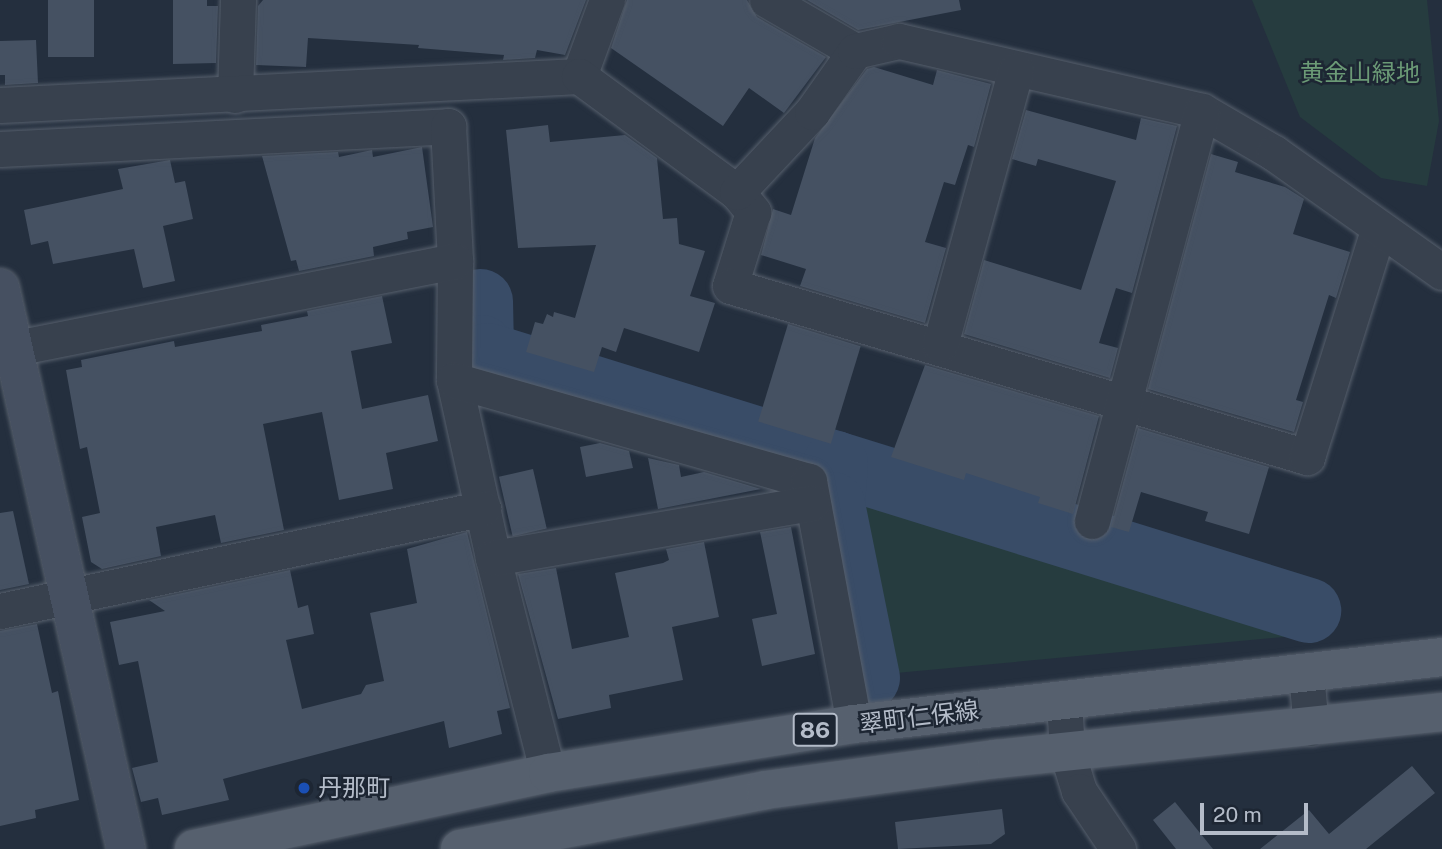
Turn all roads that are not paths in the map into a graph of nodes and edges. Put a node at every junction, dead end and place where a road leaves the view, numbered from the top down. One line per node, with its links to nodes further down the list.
1 (238, 0): 7 (street)
2 (607, 0): 6 (street)
3 (767, 0): 4 (street)
4 (855, 51): 5 (street); 11 (street)
5 (1016, 70): 9 (street); 16 (street)
6 (579, 76): 7 (street); 11 (street)
7 (235, 95): 8 (street)
8 (0, 105)
9 (1202, 111): 12 (street); 19 (street)
10 (0, 149): 13 (street)
11 (737, 192): 16 (street)
12 (1378, 230): 14 (street); 19 (street)
13 (455, 261): 17 (street); 18 (street)
14 (1442, 272)
15 (0, 288): 17 (street)
16 (940, 345): 19 (street)
17 (6, 350): 24 (street)
18 (454, 380): 20 (street); 21 (street)
19 (1124, 406): 22 (street)
20 (812, 503): 23 (street); 30 (street)
21 (483, 508): 23 (street); 24 (street)
22 (1092, 521)
23 (493, 558): 33 (street)
24 (70, 595): 25 (street); 34 (street)
25 (0, 611)
26 (1442, 657): 27 (main road, 翠町仁保線 / 86)
27 (1306, 673): 28 (main road, 翠町仁保線 / 86); 31 (street)
28 (1064, 700): 30 (main road, 翠町仁保線 / 86); 32 (street)
29 (1442, 712): 31 (main road, 86)
30 (854, 724): 33 (main road, 翠町仁保線 / 86)
31 (1311, 728): 32 (main road, 86)
32 (1067, 752): 36 (main road, 86); 37 (street)
33 (548, 773): 35 (main road, 翠町仁保線 / 86)
34 (126, 849)
35 (194, 849)
36 (460, 849)
37 (1118, 849)

